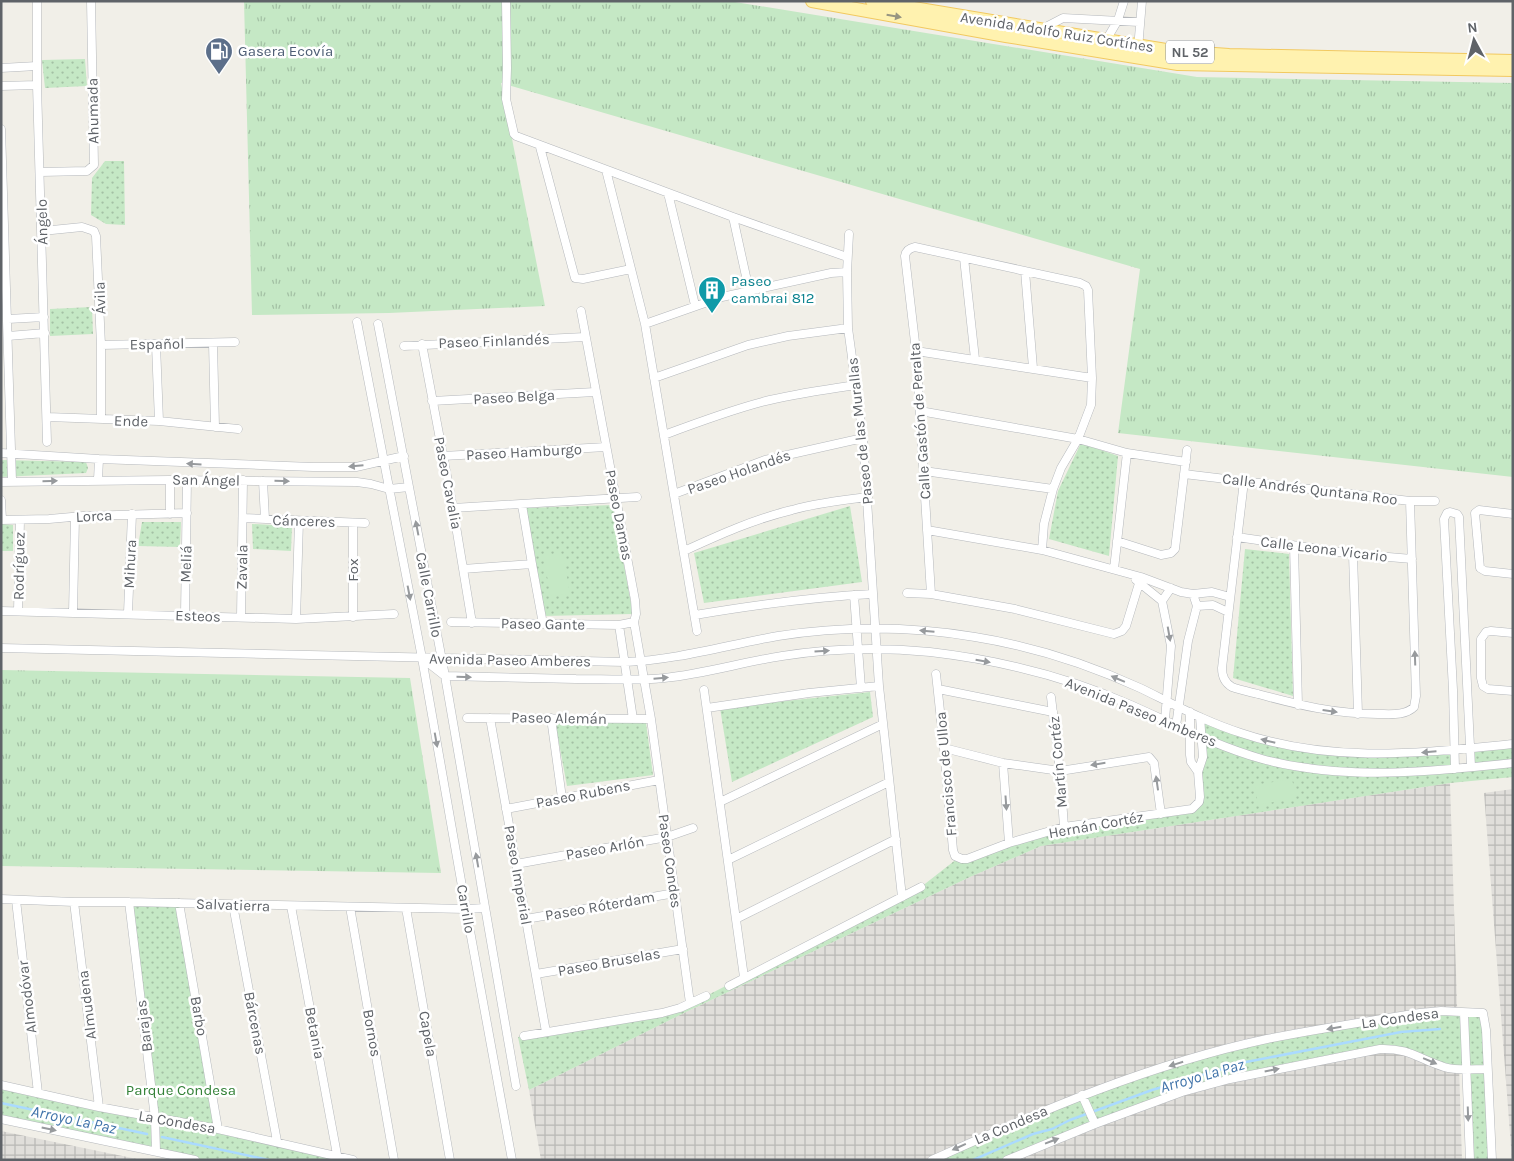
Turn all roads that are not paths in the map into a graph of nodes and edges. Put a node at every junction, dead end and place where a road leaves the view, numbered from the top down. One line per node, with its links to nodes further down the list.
1 (37, 1): 14 (street, Ángelo)
2 (91, 1): 22 (street, Ahumada)
3 (506, 1): 20 (street)
4 (812, 1): 7 (main road)
5 (1124, 1): 8 (street)
6 (1142, 1): 9 (street)
7 (870, 5): 10 (main road, Avenida Adolfo Ruiz Cortínes / NL 52); 12 (main road, one-way to 12)
8 (1118, 20): 9 (street); 10 (street); 12 (street)
9 (1139, 22): 11 (street)
10 (1040, 30): 12 (main road, Avenida Adolfo Ruiz Cortínes / NL 52)
11 (1138, 46): 12 (main road, Avenida Adolfo Ruiz Cortínes / NL 52); 13 (main road, Avenida Adolfo Ruiz Cortínes / NL 52)
12 (1108, 48): 16 (main road)
13 (1513, 61)
14 (37, 66): 15 (street); 17 (street, Ángelo)
15 (1, 68)
16 (1513, 70)
17 (37, 85): 18 (street); 22 (street, Ángelo)
18 (1, 86)
19 (1, 129): 36 (street)
20 (540, 146): 21 (street); 29 (street)
21 (606, 170): 23 (street); 29 (street)
22 (40, 172): 25 (street, Ángelo)
23 (668, 193): 24 (street); 33 (street)
24 (733, 217): 27 (street); 32 (street)
25 (42, 230): 35 (street, Ángelo); 47 (street, Ávila)
26 (848, 234): 27 (street, Paseo de las Murallas)
27 (847, 257): 31 (street, Paseo de las Murallas)
28 (964, 258): 30 (street); 50 (street, Calle Gastón de Peralta); 51 (street)
29 (631, 268): 39 (street)
30 (1025, 271): 52 (street); 55 (street)
31 (847, 272): 32 (street); 40 (street, Paseo de las Murallas)
32 (749, 290): 33 (street)
33 (695, 305): 39 (street)
34 (581, 312): 43 (street, Paseo Damas)
35 (44, 316): 36 (street); 41 (street, Ángelo)
36 (8, 319): 42 (street)
37 (357, 322): 77 (street, Calle Carrillo)
38 (378, 324): 75 (street, Calle Carrillo)
39 (645, 324): 54 (street)
40 (848, 328): 54 (street); 57 (street, Paseo de las Murallas)
41 (44, 333): 42 (street); 61 (street, Ángelo)
42 (8, 336): 53 (street)
43 (585, 337): 46 (street, Paseo Finlandés); 58 (street, Paseo Damas)
44 (236, 342): 45 (street, Español)
45 (213, 343): 48 (street, Español); 64 (street)
46 (422, 344): 49 (street, Paseo Finlandés); 59 (street, Paseo Cavalia)
47 (101, 345): 48 (street, Español); 62 (street, Ávila)
48 (156, 345): 63 (street)
49 (404, 346)
50 (916, 351): 51 (street); 60 (street, Calle Gastón de Peralta)
51 (975, 359): 52 (street)
52 (1033, 368): 55 (street)
53 (9, 376): 56 (street); 74 (street)
54 (654, 378): 66 (street)
55 (1092, 378): 68 (street)
56 (1, 382)
57 (856, 385): 66 (street); 67 (street, Paseo de las Murallas)
58 (595, 392): 59 (street, Paseo Belga); 70 (street, Paseo Damas)
59 (432, 401): 76 (street, Paseo Cavalia)
60 (920, 411): 68 (street); 81 (street, Calle Gastón de Peralta)
61 (46, 417): 62 (street, Ende); 69 (street, Ángelo)
62 (101, 420): 63 (street, Ende)
63 (158, 422): 64 (street, Ende)
64 (215, 427): 65 (street, Ende)
65 (238, 429)
66 (664, 435): 95 (street)
67 (862, 438): 95 (street, Paseo Holandés); 97 (street, Paseo de las Murallas)
68 (1078, 439): 73 (street); 94 (street)
69 (47, 442)
70 (606, 447): 76 (street, Paseo Hamburgo); 98 (street, Paseo Damas)
71 (1187, 450): 79 (street)
72 (1, 453): 74 (street, San Ángel)
73 (1127, 453): 79 (street); 118 (street)
74 (11, 454): 78 (street, San Ángel); 87 (street)
75 (404, 456): 77 (street, San Ángel); 92 (street, Calle Carrillo)
76 (443, 456): 103 (street, Paseo Cavalia)
77 (384, 459): 80 (street, San Ángel, one-way to 80); 93 (street, Calle Carrillo)
78 (99, 460): 80 (street, San Ángel, one-way to 78); 83 (street)
79 (1186, 462): 82 (street)
80 (313, 468): 91 (street)
81 (924, 471): 94 (street); 116 (street, Calle Gastón de Peralta)
82 (1184, 474): 89 (street, Calle Andrés Quntana Roo); 118 (street)
83 (98, 480): 84 (street, San Ángel); 87 (street, San Ángel, one-way to 83)
84 (170, 480): 85 (street, San Ángel); 105 (street)
85 (187, 480): 86 (street, San Ángel); 106 (street, Meliá)
86 (243, 480): 88 (street, San Ángel); 109 (street, Zavala)
87 (12, 481): 90 (street, San Ángel)
88 (263, 481): 91 (street, San Ángel, one-way to 91); 110 (street)
89 (1244, 481): 100 (street, Calle Andrés Quntana Roo); 117 (street)
90 (1, 482)
91 (313, 482): 93 (street, San Ángel)
92 (409, 487): 93 (street, San Ángel); 162 (street, Calle Carrillo, one-way to 92)
93 (389, 489): 161 (street, Calle Carrillo, one-way to 161)
94 (1053, 489): 120 (street)
95 (674, 494): 121 (street)
96 (637, 496): 98 (street)
97 (868, 497): 121 (street); 131 (street, Paseo de las Murallas)
98 (616, 499): 102 (street); 150 (street, Paseo Damas)
99 (1, 500): 111 (street)
100 (1410, 501): 101 (street, Calle Andrés Quntana Roo); 123 (street)
101 (1435, 501)
102 (522, 505): 103 (street); 124 (street)
103 (453, 508): 125 (street, Paseo Cavalia)
104 (132, 514): 105 (street, Lorca); 108 (street, Lorca); 142 (street, Mihura)
105 (170, 514): 106 (street, Lorca)
106 (188, 514): 145 (street, Meliá)
107 (1513, 514): 127 (street)
108 (75, 517): 112 (street, Lorca); 141 (street)
109 (243, 518): 110 (street, Cánceres); 146 (street, Zavala)
110 (265, 519): 113 (street, Cánceres)
111 (2, 520): 112 (street, Lorca)
112 (20, 520): 139 (street, Rodríguez)
113 (300, 521): 114 (street, Cánceres); 148 (street)
114 (353, 523): 115 (street, Cánceres); 147 (street, Fox)
115 (365, 523)
116 (927, 530): 120 (street); 132 (street, Calle Gastón de Peralta)
117 (1237, 537): 119 (street, Calle Leona Vicario); 135 (street)
118 (1117, 541): 126 (street)
119 (1294, 546): 122 (street, Calle Leona Vicario); 176 (street)
120 (1042, 550): 126 (street)
121 (684, 551): 144 (street)
122 (1353, 554): 123 (street, Calle Leona Vicario); 181 (street)
123 (1412, 559): 181 (street, one-way to 123)
124 (532, 564): 125 (street); 152 (street)
125 (463, 569): 151 (street, Paseo Cavalia)
126 (1114, 569): 128 (street)
127 (1513, 574)
128 (1140, 580): 129 (street); 132 (street); 136 (street)
129 (1171, 588): 133 (street); 136 (street)
130 (907, 593): 132 (street)
131 (873, 594): 134 (street); 154 (street, Paseo de las Murallas)
132 (931, 594)
133 (1193, 594): 135 (street); 137 (street)
134 (854, 595): 144 (street); 155 (street)
135 (1230, 597): 140 (street)
136 (1162, 601): 175 (street, one-way to 175)
137 (1197, 606): 140 (street); 177 (street)
138 (1, 611): 139 (street, Esteos)
139 (18, 611): 141 (street, Esteos)
140 (1228, 612): 176 (street)
141 (73, 613): 142 (street, Esteos)
142 (128, 613): 145 (street, Esteos)
143 (394, 614): 147 (street, Esteos)
144 (695, 615): 156 (street)
145 (185, 616): 146 (street, Esteos)
146 (241, 616): 148 (street, Esteos)
147 (353, 617): 148 (street, Esteos)
148 (296, 618)
149 (451, 622): 151 (street, Paseo Gante)
150 (634, 622): 153 (street, Paseo Gante); 163 (street, Paseo Damas)
151 (472, 623): 152 (street, Paseo Gante)
152 (543, 624): 153 (street, Paseo Gante)
153 (619, 625): 164 (street)
154 (875, 629): 155 (street, Avenida Paseo Amberes); 160 (street, Paseo de las Murallas); 175 (street, Avenida Paseo Amberes, one-way to 154)
155 (857, 630): 159 (street); 163 (street, Avenida Paseo Amberes)
156 (697, 631)
157 (1513, 632): 173 (street)
158 (1, 648): 161 (street)
159 (858, 649): 160 (street, Avenida Paseo Amberes); 167 (street, Avenida Paseo Amberes, one-way to 159); 170 (street)
160 (877, 649): 169 (street, Paseo de las Murallas); 188 (street, Avenida Paseo Amberes, one-way to 188)
161 (422, 658): 162 (street, Avenida Paseo Amberes); 166 (street, Avenida Paseo Amberes); 230 (street, Carrillo, one-way to 230)
162 (441, 658): 164 (street, Avenida Paseo Amberes); 166 (street, Calle Carrillo)
163 (640, 661): 164 (street, Avenida Paseo Amberes); 167 (street, Paseo Damas)
164 (625, 662): 168 (street)
165 (936, 674): 171 (street, Francisco de Ulloa)
166 (445, 676): 168 (street, Avenida Paseo Amberes, one-way to 168); 229 (street, Calle Carrillo, one-way to 166)
167 (644, 679): 168 (street, Avenida Paseo Amberes); 187 (street, Paseo Damas)
168 (628, 680): 186 (street)
169 (879, 686): 170 (street); 189 (street, Paseo de las Murallas)
170 (861, 688): 178 (street)
171 (938, 689): 179 (street); 194 (street, Francisco de Ulloa)
172 (704, 690): 178 (street)
173 (1513, 691)
174 (1051, 697): 179 (street, Martín Cortéz)
175 (1166, 701): 177 (street, Avenida Paseo Amberes); 188 (street)
176 (1298, 705): 181 (street, one-way to 181)
177 (1179, 707): 180 (street, Avenida Paseo Amberes); 190 (street)
178 (707, 708): 206 (street)
179 (1053, 712): 201 (street, Martín Cortéz)
180 (1190, 712): 182 (street, Avenida Paseo Amberes); 191 (street)
181 (1358, 714)
182 (1200, 717): 192 (street); 196 (street, Avenida Paseo Amberes, one-way to 182)
183 (467, 718): 184 (street, Paseo Alemán)
184 (490, 718): 185 (street, Paseo Alemán); 207 (street, Paseo Imperial)
185 (551, 718): 186 (street, Paseo Alemán); 205 (street)
186 (634, 719): 187 (street, Paseo Alemán)
187 (650, 719): 203 (street, Paseo Condes)
188 (1165, 720): 190 (street, Avenida Paseo Amberes)
189 (883, 724): 204 (street, Paseo de las Murallas); 206 (street)
190 (1176, 726): 191 (street, Avenida Paseo Amberes)
191 (1190, 732): 192 (street, Avenida Paseo Amberes); 202 (street)
192 (1202, 737): 200 (street, Avenida Paseo Amberes); 202 (street)
193 (1513, 744): 195 (street, Avenida Paseo Amberes)
194 (944, 748): 197 (street); 214 (street, Francisco de Ulloa)
195 (1470, 748): 196 (street, Avenida Paseo Amberes); 196 (street); 199 (street)
196 (1454, 749): 200 (street)
197 (1003, 763): 201 (street); 213 (street, one-way to 213)
198 (1513, 763): 199 (street, Avenida Paseo Amberes)
199 (1471, 767): 200 (street, Avenida Paseo Amberes)
200 (1455, 769)
201 (1060, 770): 208 (street, one-way to 201); 209 (street, Martín Cortéz)
202 (1198, 772): 208 (street, Hernán Cortéz)
203 (659, 780): 205 (street, Paseo Rubens); 211 (street, Paseo Condes)
204 (889, 782): 212 (street, Paseo de las Murallas); 215 (street)
205 (562, 798): 207 (street, Paseo Rubens)
206 (720, 802): 215 (street)
207 (506, 809): 216 (street, Paseo Imperial)
208 (1161, 814): 209 (street, Hernán Cortéz)
209 (1064, 827): 213 (street, Hernán Cortéz)
210 (693, 828): 211 (street, Paseo Arlón)
211 (667, 837): 216 (street, Paseo Arlón); 218 (street, Paseo Condes)
212 (896, 839): 219 (street, Paseo de las Murallas); 232 (street)
213 (1009, 843): 214 (street, Hernán Cortéz)
214 (958, 858)
215 (728, 860): 232 (street)
216 (516, 864): 231 (street, Paseo Imperial)
217 (921, 887): 219 (street)
218 (675, 892): 231 (street, Paseo Róterdam); 233 (street, Paseo Condes)
219 (902, 897): 235 (street)
220 (1, 900): 221 (street, Salvatierra)
221 (16, 900): 222 (street, Salvatierra); 246 (street, Almodóvar)
222 (74, 902): 223 (street, Salvatierra); 248 (street, Almudena)
223 (129, 902): 224 (street, Salvatierra); 249 (street, Barajas)
224 (179, 903): 225 (street, Salvatierra); 252 (street, Barbo)
225 (233, 905): 226 (street, Salvatierra); 253 (street, Bárcenas)
226 (291, 906): 227 (street, Salvatierra); 255 (street, Betania)
227 (350, 907): 228 (street, Salvatierra); 258 (street, Bornos)
228 (406, 908): 230 (street, Salvatierra); 259 (street, Capela)
229 (485, 908): 230 (street); 245 (street, Calle Carrillo)
230 (466, 909): 260 (street, Carrillo)
231 (526, 918): 234 (street, Paseo Imperial)
232 (736, 918): 235 (street)
233 (683, 949): 234 (street, Paseo Bruselas); 238 (street, Paseo Condes)
234 (536, 974): 240 (street, Paseo Imperial)
235 (744, 977): 236 (street)
236 (729, 986)
237 (706, 996): 238 (street)
238 (690, 1003): 240 (street)
239 (1464, 1013): 242 (street); 243 (street, La Condesa); 247 (street, La Condesa, one-way to 247)
240 (546, 1032): 241 (street)
241 (524, 1036)
242 (1466, 1069): 243 (street, La Condesa); 251 (street, La Condesa, one-way to 242); 263 (street, one-way to 263)
243 (1487, 1069): 264 (street)
244 (1, 1085): 246 (street, La Condesa)
245 (516, 1086)
246 (38, 1093): 248 (street, La Condesa)
247 (1084, 1098): 251 (street); 261 (street, La Condesa, one-way to 261)
248 (99, 1107): 249 (street, La Condesa)
249 (155, 1118): 252 (street, La Condesa); 254 (street, Barajas)
250 (1, 1119): 254 (street, one-way to 254)
251 (1094, 1120): 262 (street, La Condesa, one-way to 251)
252 (218, 1129): 253 (street, La Condesa)
253 (277, 1141): 255 (street, La Condesa)
254 (156, 1151): 256 (street)
255 (338, 1158): 257 (street, La Condesa)
256 (195, 1160)
257 (353, 1160)
258 (394, 1160)
259 (450, 1160)
260 (512, 1160)
261 (932, 1160)
262 (1006, 1160)
263 (1470, 1160)
264 (1492, 1160)

